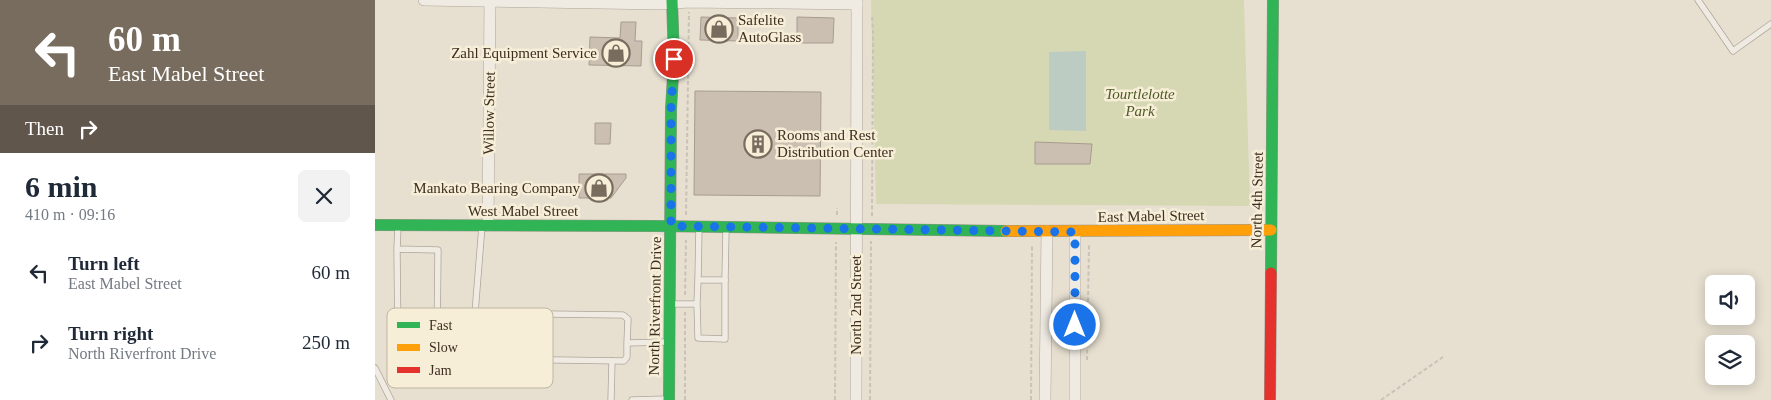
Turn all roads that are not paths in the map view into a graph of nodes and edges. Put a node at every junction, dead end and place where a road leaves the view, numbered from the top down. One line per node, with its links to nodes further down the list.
1 (424, 0): 4 (street)
2 (1273, 0): 15 (street, North 4th Street)
3 (1698, 0): 7 (lane)
4 (490, 1): 5 (street); 10 (street, Willow Street)
5 (673, 1): 6 (street); 11 (street, North Riverfront Drive)
6 (857, 2): 14 (street, North 2nd Street)
7 (1771, 24)
8 (375, 225): 9 (street, West Mabel Street)
9 (398, 226): 10 (street, West Mabel Street); 18 (lane)
10 (485, 226): 11 (street, West Mabel Street); 25 (lane)
11 (671, 226): 12 (street, East Mabel Street); 21 (street, North Riverfront Drive)
12 (699, 226): 13 (street, East Mabel Street); 19 (lane)
13 (725, 227): 14 (street, East Mabel Street); 20 (lane)
14 (856, 229): 16 (street, East Mabel Street); 37 (street, North 2nd Street)
15 (1271, 230): 17 (street, East Mabel Street); 40 (street, North 4th Street)
16 (1047, 231): 17 (street, East Mabel Street); 38 (street)
17 (1075, 232): 39 (street)
18 (397, 248): 23 (lane); 24 (lane)
19 (698, 280): 20 (lane); 22 (lane)
20 (725, 280): 22 (lane)
21 (670, 304): 22 (lane); 27 (street, North Riverfront Drive)
22 (697, 304)
23 (398, 308)
24 (437, 308)
25 (476, 308)
26 (553, 314): 28 (lane)
27 (670, 342): 28 (lane); 36 (street, North Riverfront Drive)
28 (627, 343): 30 (lane)
29 (553, 361): 30 (lane)
30 (612, 361): 33 (lane)
31 (375, 368): 32 (lane)
32 (391, 400)
33 (611, 400)
34 (632, 400): 35 (lane)
35 (639, 400): 36 (lane)
36 (669, 400)
37 (855, 400)
38 (1045, 400)
39 (1075, 400)
40 (1270, 400)

